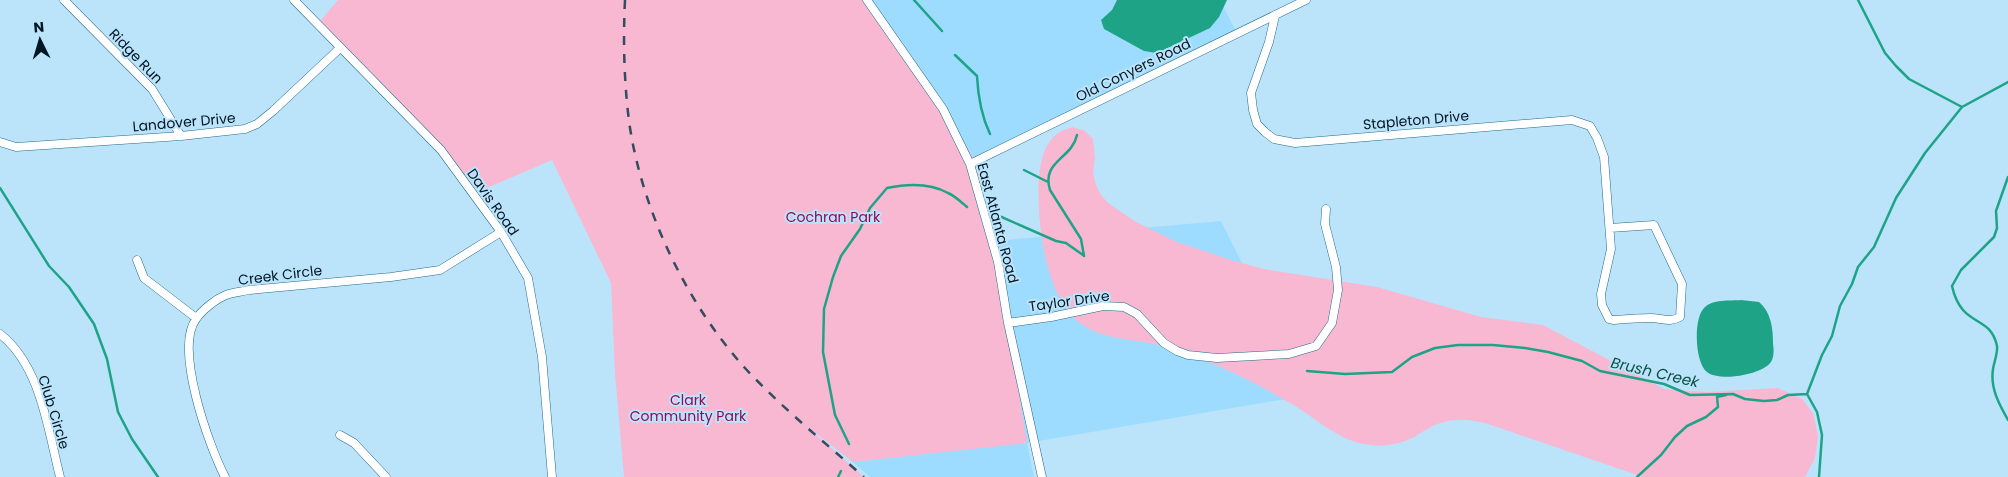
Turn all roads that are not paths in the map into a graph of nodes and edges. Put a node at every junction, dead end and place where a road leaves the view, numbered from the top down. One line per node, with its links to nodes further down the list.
1 (64, 0): 7 (street, Ridge Run)
2 (294, 0): 6 (street, Davis Road)
3 (867, 0): 9 (street, East Atlanta Road)
4 (1306, 0): 5 (street, Old Conyers Road)
5 (1275, 16): 9 (street, Old Conyers Road); 11 (street, Stapleton Drive)
6 (340, 48): 7 (street, Landover Drive); 12 (street, Davis Road)
7 (181, 136): 8 (street, Landover Drive)
8 (0, 142)
9 (970, 164): 15 (street, East Atlanta Road)
10 (1326, 209): 15 (street, Taylor Drive)
11 (1610, 228): 11 (street, Stapleton Drive)
12 (500, 232): 14 (street, Creek Circle); 21 (street, Davis Road)
13 (137, 260): 14 (street)
14 (196, 318): 19 (street)
15 (1008, 323): 22 (street, East Atlanta Road)
16 (0, 334): 18 (street, Club Circle)
17 (340, 435): 20 (street)
18 (60, 477)
19 (225, 477)
20 (386, 477)
21 (552, 477)
22 (1042, 477)

